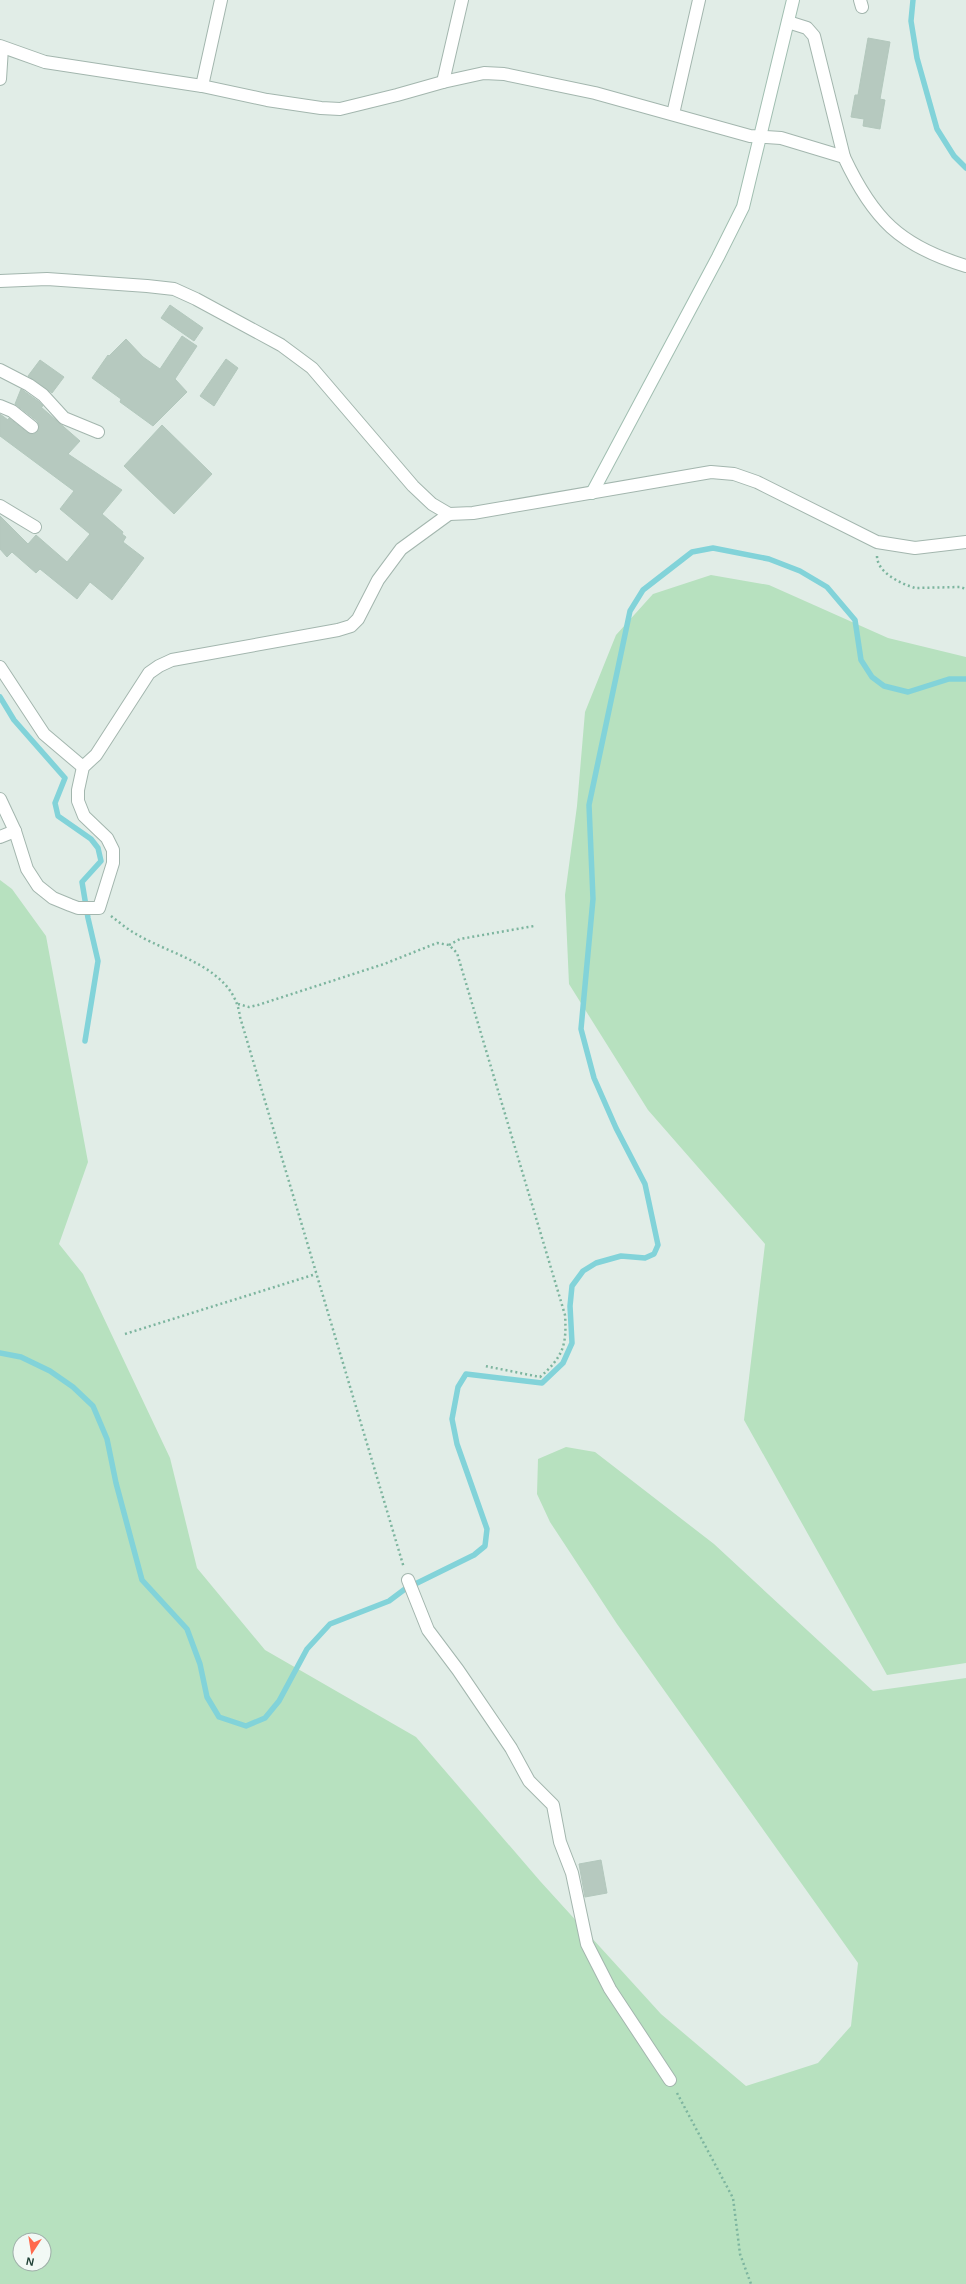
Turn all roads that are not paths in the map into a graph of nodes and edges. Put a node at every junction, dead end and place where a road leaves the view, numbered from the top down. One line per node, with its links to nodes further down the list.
1 (222, 0): 9 (street)
2 (462, 0): 8 (street)
3 (699, 0): 10 (street)
4 (793, 0): 5 (street)
5 (788, 22): 11 (street); 12 (street)
6 (1, 47): 7 (street); 9 (street)
7 (0, 80)
8 (443, 82): 9 (street); 10 (street)
9 (202, 86)
10 (673, 114): 11 (street)
11 (761, 135): 12 (street); 19 (street)
12 (844, 157): 13 (street)
13 (966, 266)
14 (0, 281): 21 (street)
15 (0, 370): 18 (street)
16 (0, 406): 17 (street)
17 (32, 427)
18 (98, 432)
19 (592, 493): 21 (street); 23 (street)
20 (0, 506): 22 (street)
21 (449, 514): 25 (street)
22 (35, 527)
23 (966, 542)
24 (0, 667): 25 (street)
25 (82, 767): 27 (street)
26 (0, 799): 27 (street)
27 (15, 831): 28 (street)
28 (0, 837)
29 (410, 1585): 30 (street)
30 (670, 2080)

